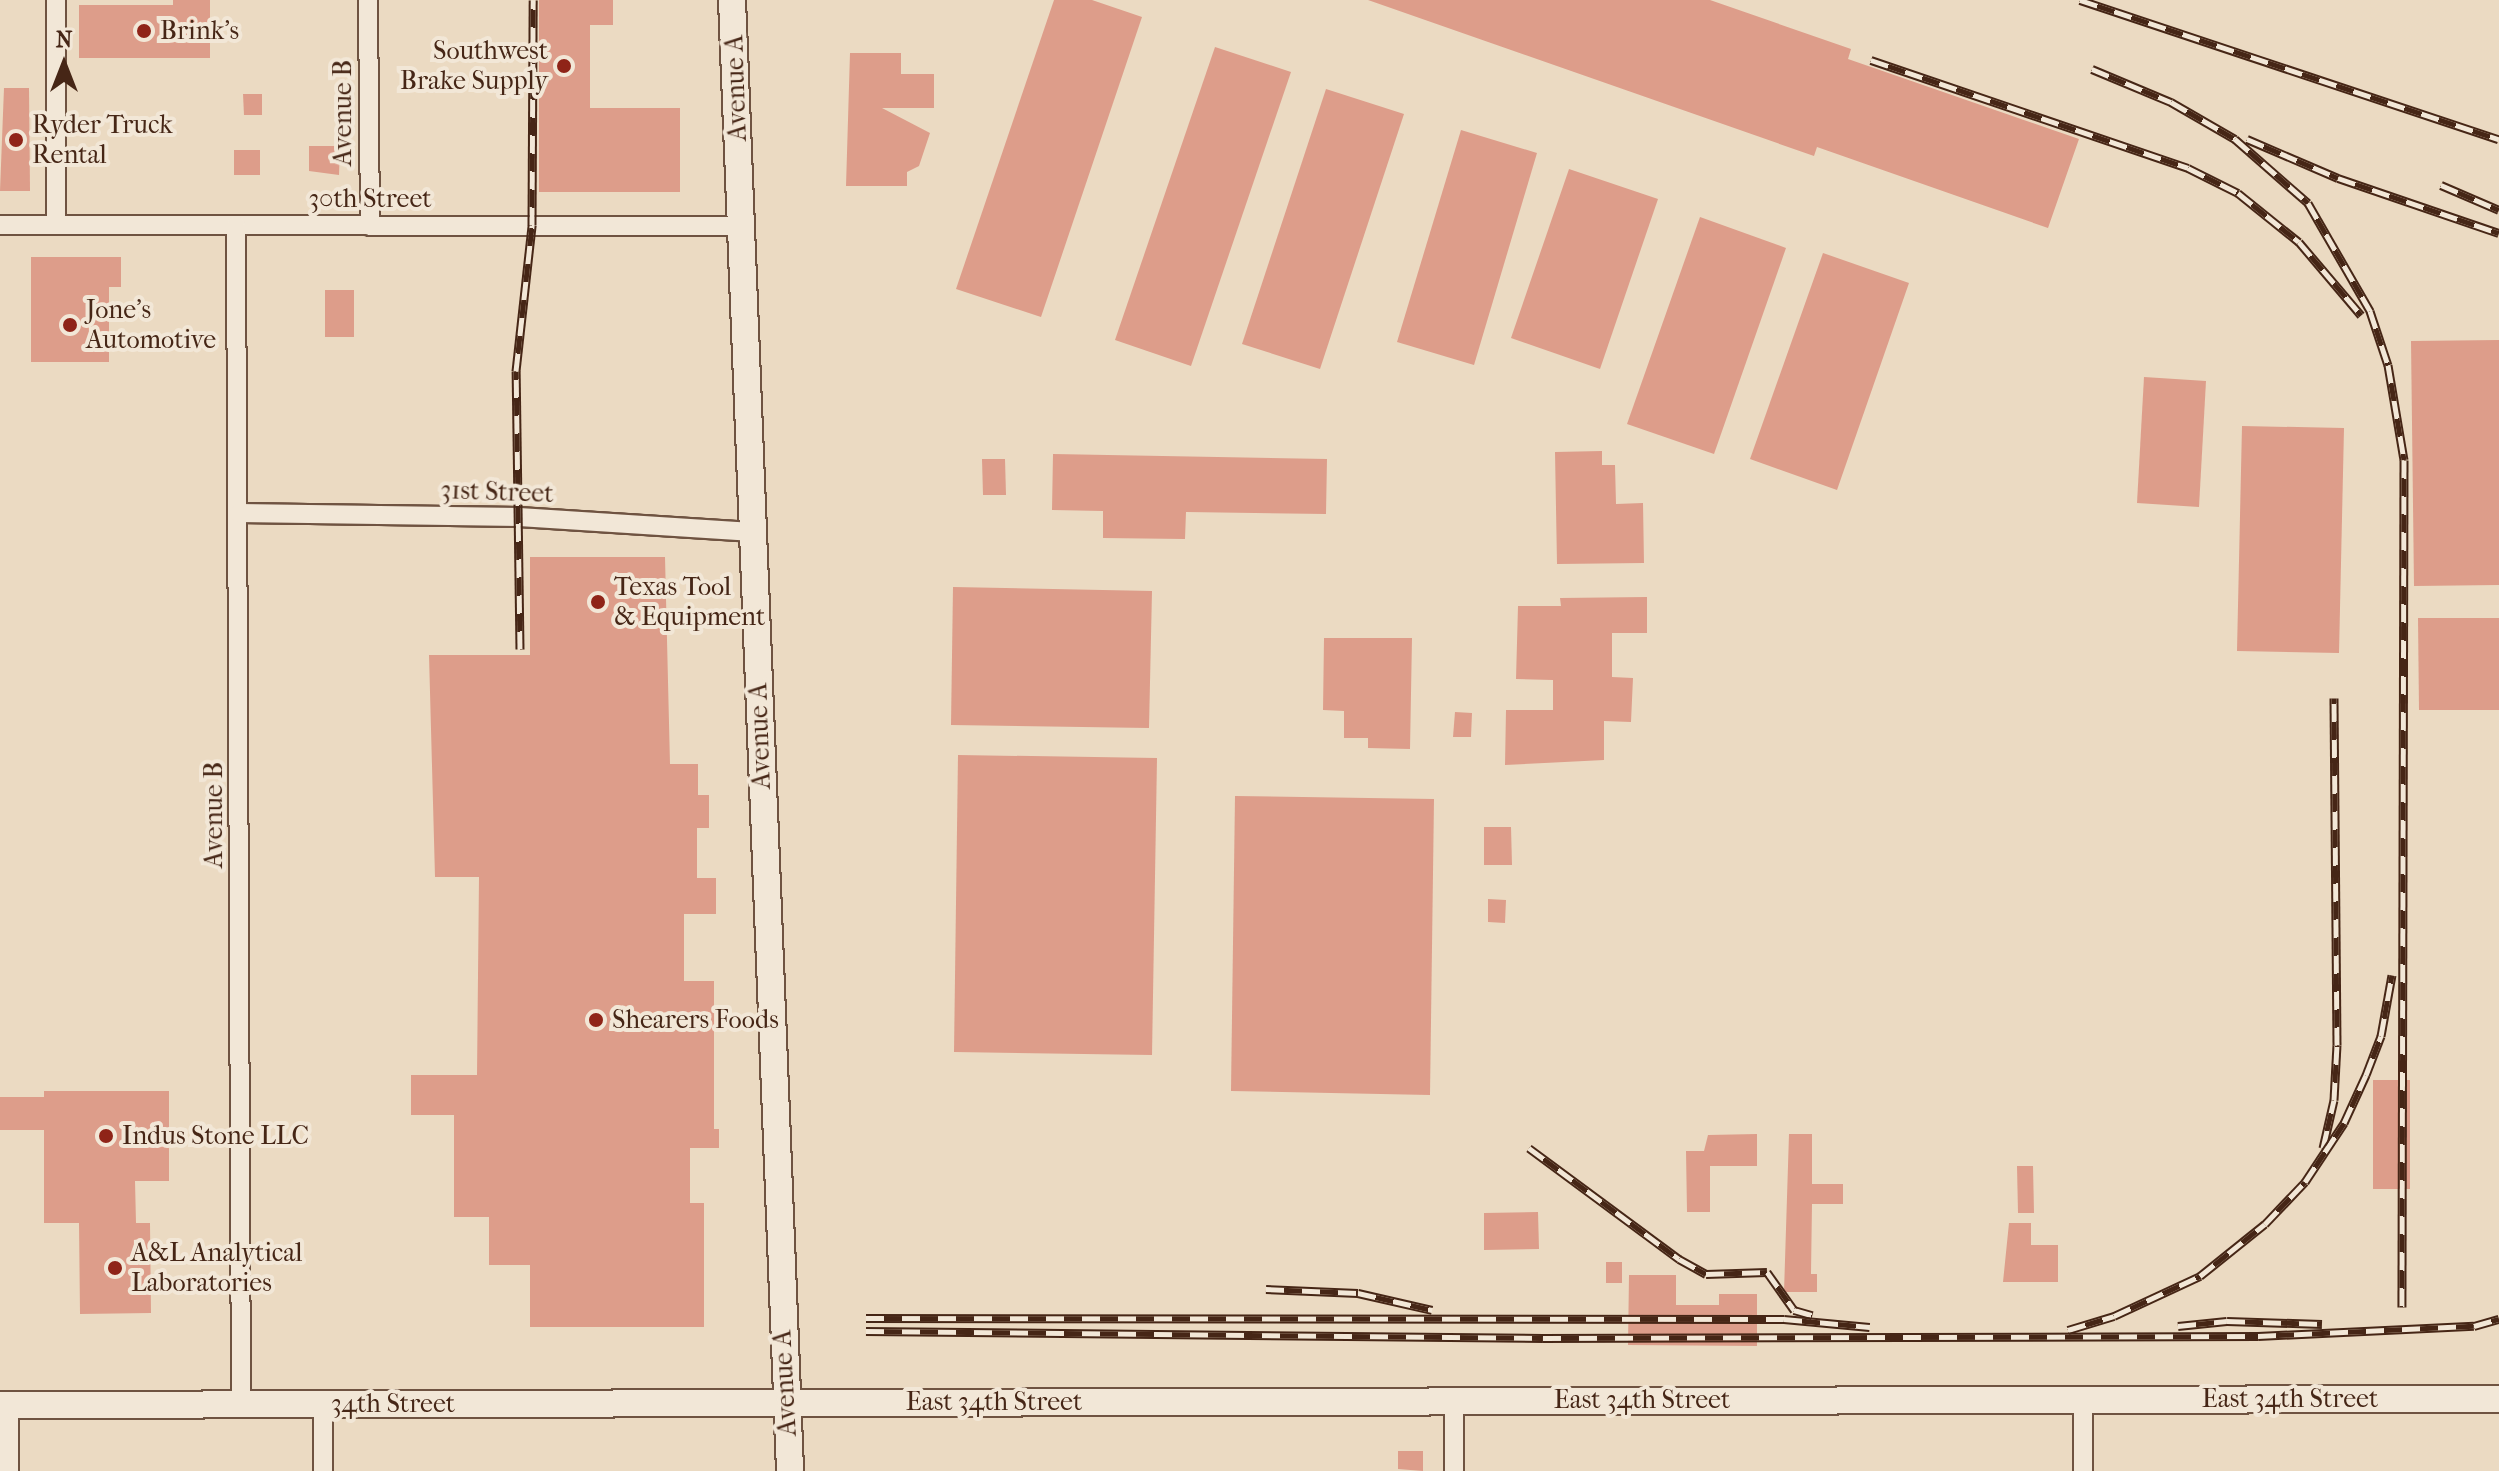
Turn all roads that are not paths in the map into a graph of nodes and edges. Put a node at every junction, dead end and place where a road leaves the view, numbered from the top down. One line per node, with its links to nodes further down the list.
1 (56, 0): 5 (street)
2 (368, 0): 7 (street, Avenue B)
3 (732, 0): 8 (main road, Avenue A)
4 (0, 225): 5 (street, 30th Street)
5 (56, 225): 6 (street, 30th Street)
6 (236, 226): 7 (street, 30th Street); 9 (street, Avenue B)
7 (370, 226): 8 (street, 30th Street)
8 (741, 226): 10 (main road, Avenue A)
9 (239, 513): 10 (street, 31st Street); 15 (street, Avenue B)
10 (752, 532): 14 (main road, Avenue A)
11 (2083, 1399): 12 (main road, East 34th Street); 13 (main road, East 34th Street); 22 (street)
12 (2499, 1399)
13 (1454, 1401): 14 (main road, East 34th Street); 21 (street)
14 (785, 1403): 16 (main road, 34th Street); 20 (main road, Avenue A)
15 (241, 1404): 16 (main road, 34th Street); 17 (main road, 34th Street)
16 (323, 1404): 19 (street)
17 (4, 1405): 18 (street)
18 (9, 1471)
19 (323, 1471)
20 (790, 1471)
21 (1454, 1471)
22 (2083, 1471)

